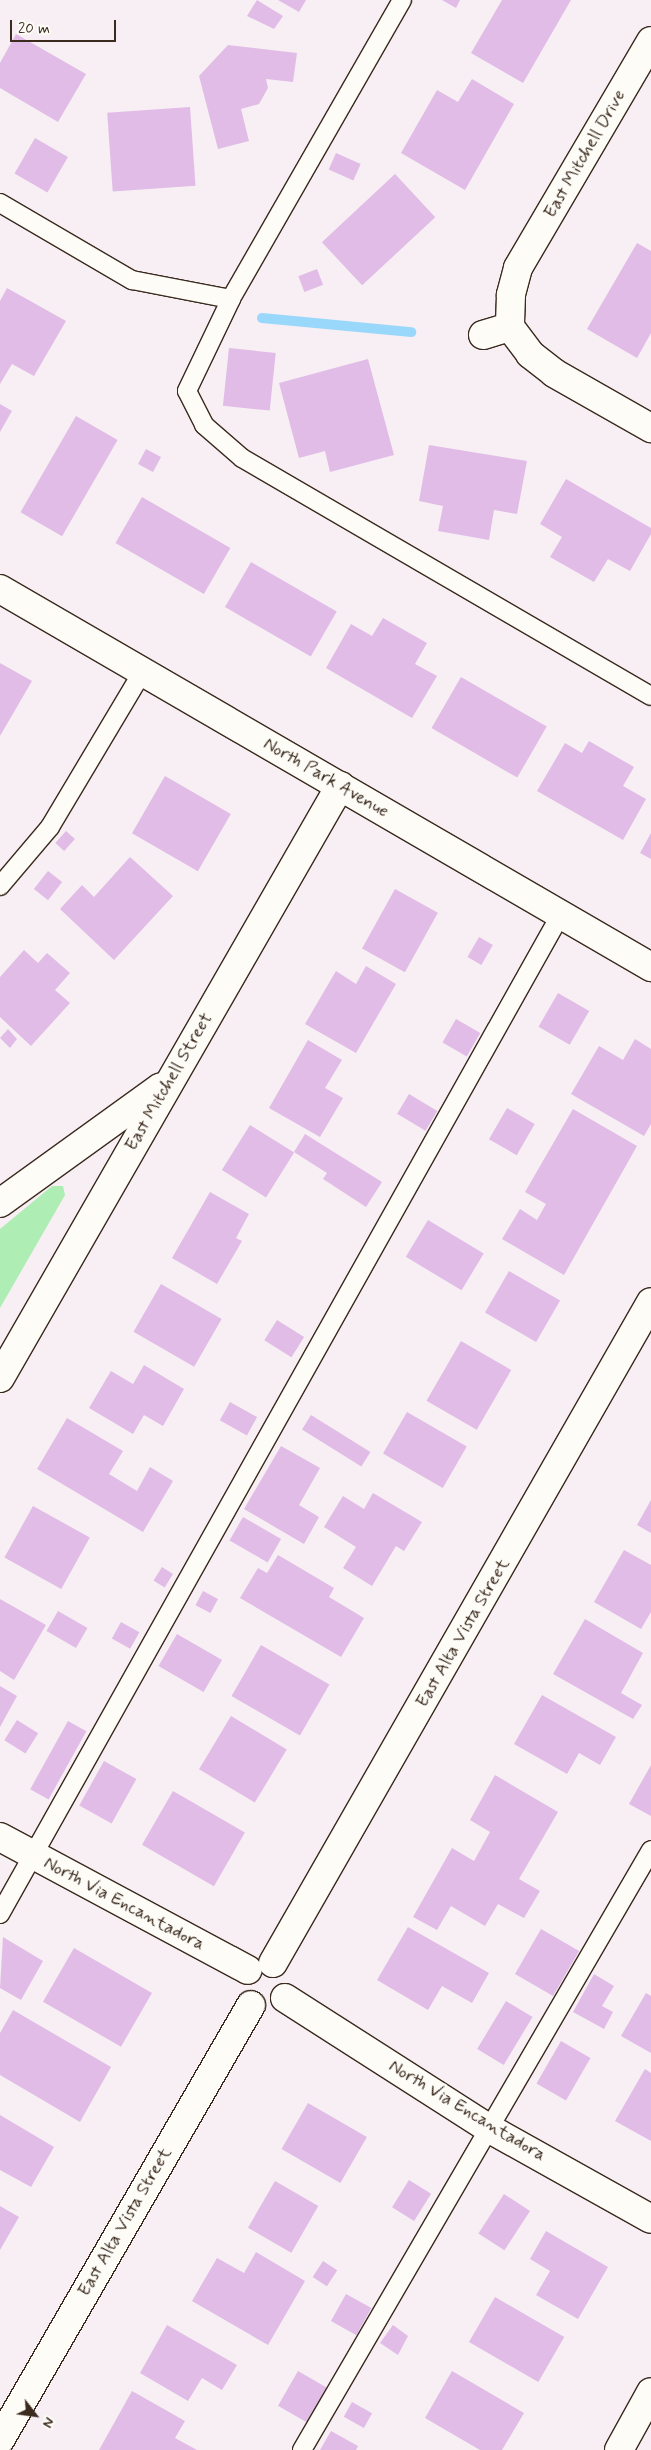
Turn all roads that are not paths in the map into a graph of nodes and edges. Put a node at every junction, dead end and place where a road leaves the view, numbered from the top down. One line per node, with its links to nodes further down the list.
1 (402, 0): 4 (lane)
2 (651, 41): 5 (street, East Mitchell Drive)
3 (0, 204): 4 (lane)
4 (231, 299): 10 (lane)
5 (510, 327): 6 (street); 7 (street)
6 (483, 335)
7 (651, 428)
8 (0, 589): 9 (street, North Park Avenue)
9 (143, 671): 11 (street, North Park Avenue); 12 (lane)
10 (651, 696)
11 (340, 786): 13 (street, North Park Avenue); 15 (street, East Mitchell Street)
12 (0, 886)
13 (562, 914): 14 (street, North Park Avenue); 21 (lane)
14 (651, 967)
15 (169, 1082): 16 (street); 18 (street, East Mitchell Street)
16 (0, 1203)
17 (651, 1302): 23 (street, East Alta Vista Street)
18 (0, 1378)
19 (0, 1837): 21 (street, North Via Encantadora)
20 (651, 1850): 26 (lane)
21 (33, 1856): 22 (lane); 23 (street, North Via Encantadora)
22 (0, 1914)
23 (261, 1967): 24 (street); 25 (street)
24 (285, 1998): 25 (street); 26 (street, North Via Encantadora)
25 (251, 2005): 29 (street, East Alta Vista Street)
26 (490, 2129): 27 (street, North Via Encantadora); 30 (lane)
27 (651, 2219)
28 (651, 2392): 31 (street)
29 (0, 2440)
30 (302, 2450)
31 (619, 2450)

